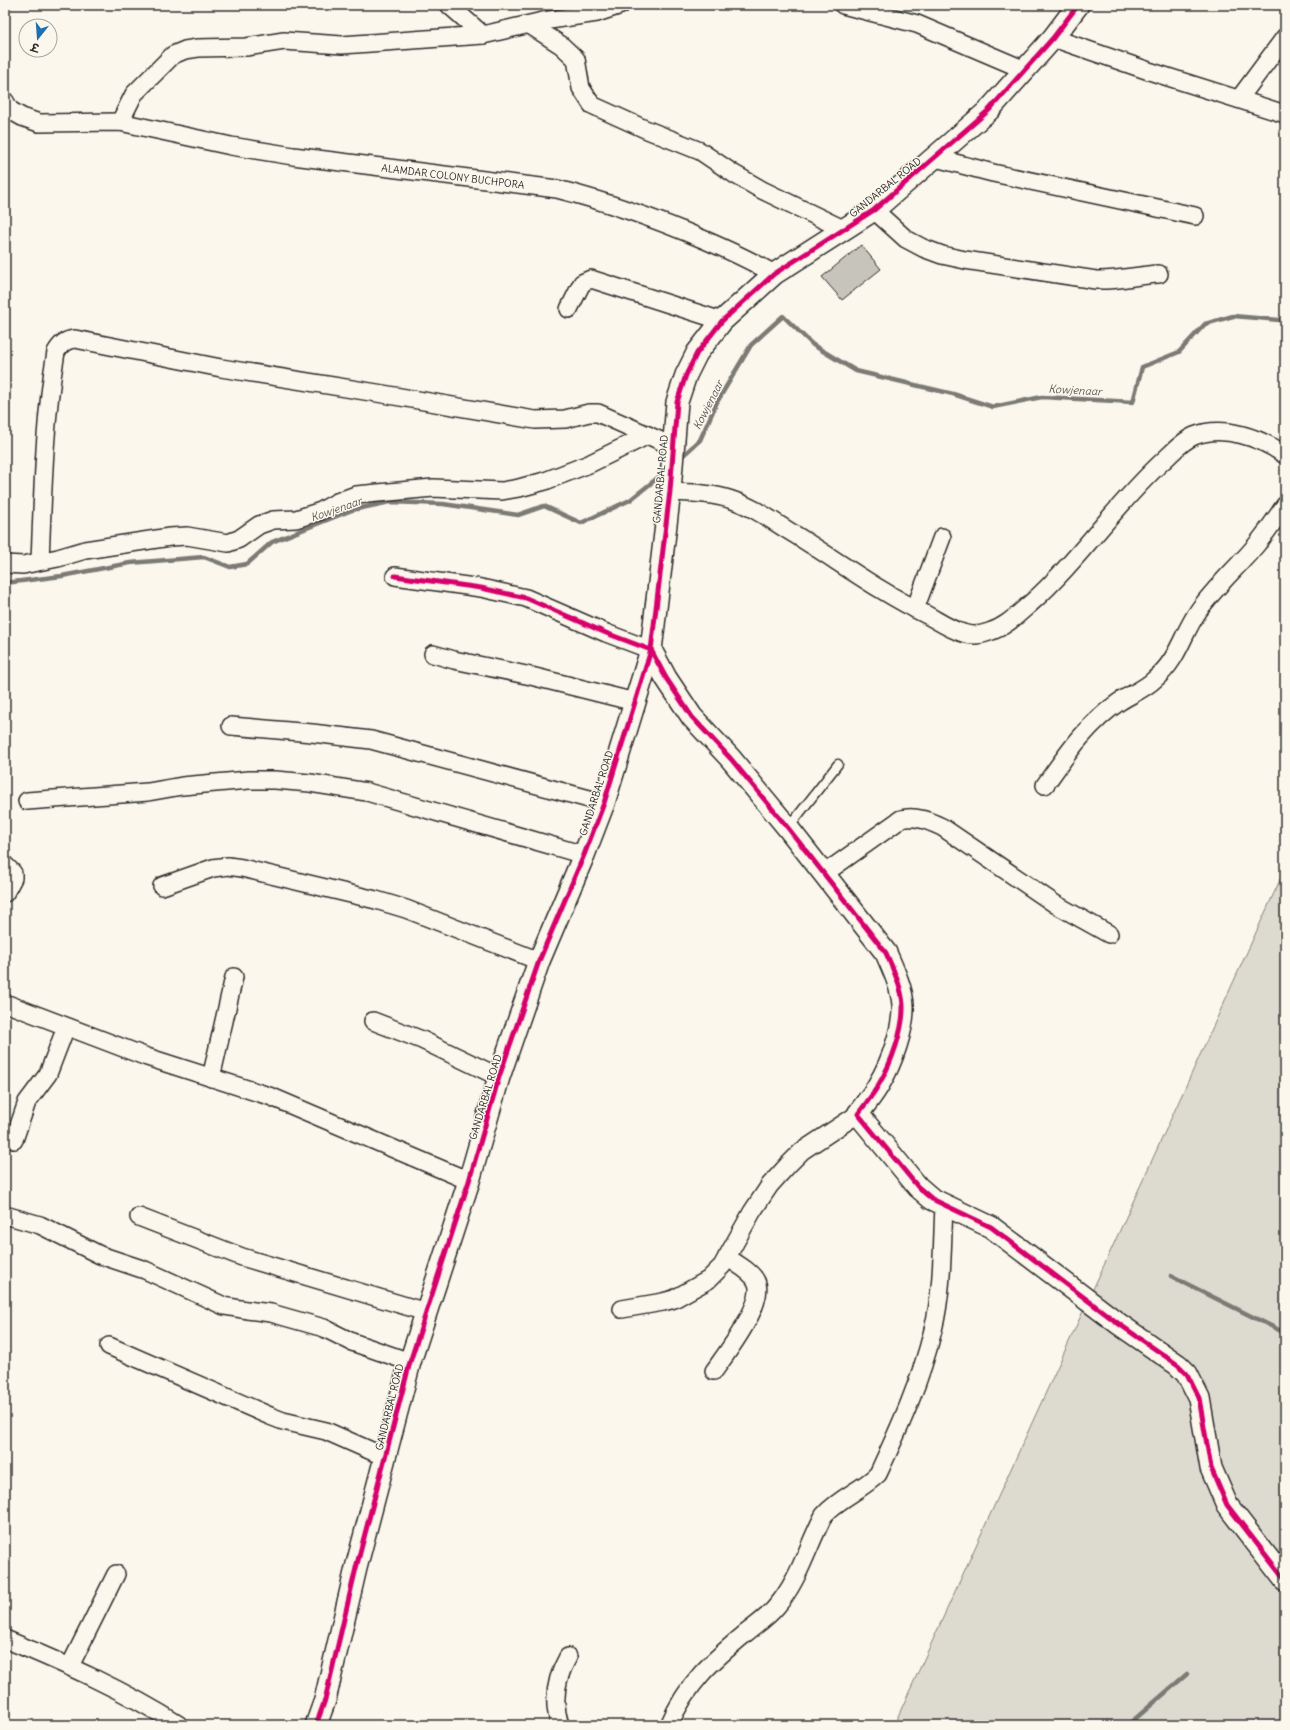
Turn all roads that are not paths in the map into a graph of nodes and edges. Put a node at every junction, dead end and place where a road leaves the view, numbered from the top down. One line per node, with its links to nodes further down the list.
1 (449, 5): 6 (street)
2 (621, 5): 5 (street)
3 (843, 5): 9 (street)
4 (1078, 5): 8 (street, GANDARBAL ROAD)
5 (530, 25): 6 (street); 17 (street)
6 (483, 35): 13 (street)
7 (1285, 37): 10 (street)
8 (1053, 38): 9 (street, GANDARBAL ROAD); 10 (street)
9 (1025, 70): 14 (street, GANDARBAL ROAD)
10 (1239, 99): 12 (street)
11 (5, 101): 13 (street, ALAMDAR COLONY BUCHPORA)
12 (1285, 114)
13 (120, 122): 18 (street, ALAMDAR COLONY BUCHPORA)
14 (936, 158): 15 (street, GANDARBAL ROAD); 16 (street)
15 (874, 210): 17 (street, GANDARBAL ROAD); 19 (street)
16 (1195, 216)
17 (845, 230): 18 (street, GANDARBAL ROAD)
18 (774, 274): 21 (street, GANDARBAL ROAD)
19 (1159, 274)
20 (569, 309): 21 (street)
21 (722, 321): 23 (street, GANDARBAL ROAD)
22 (648, 435): 23 (street); 28 (street); 28 (street)
23 (672, 446): 25 (street, GANDARBAL ROAD)
24 (1285, 455): 31 (street)
25 (669, 491): 31 (street); 32 (street, GANDARBAL ROAD)
26 (1285, 504): 37 (street)
27 (942, 537): 31 (street)
28 (40, 561): 29 (street)
29 (5, 564)
30 (395, 576): 32 (street)
31 (915, 609)
32 (651, 650): 34 (street, GANDARBAL ROAD); 40 (street)
33 (433, 654): 34 (street)
34 (635, 702): 39 (street, GANDARBAL ROAD)
35 (230, 726): 39 (street)
36 (838, 764): 40 (lane)
37 (1045, 785)
38 (27, 801): 41 (street)
39 (604, 802): 41 (street, GANDARBAL ROAD)
40 (788, 828): 43 (street)
41 (584, 855): 47 (street, GANDARBAL ROAD)
42 (5, 865): 45 (street)
43 (825, 873): 46 (street); 54 (street)
44 (162, 886): 47 (street)
45 (5, 893)
46 (1109, 934)
47 (539, 961): 52 (street, GANDARBAL ROAD)
48 (234, 977): 53 (street)
49 (5, 1003): 51 (street)
50 (373, 1021): 52 (street)
51 (66, 1027): 53 (street); 55 (street)
52 (499, 1077): 56 (street, GANDARBAL ROAD)
53 (211, 1078): 56 (street)
54 (858, 1114): 57 (street); 60 (street)
55 (14, 1140)
56 (469, 1181): 62 (street, GANDARBAL ROAD)
57 (944, 1206): 68 (street); 75 (street)
58 (5, 1215): 64 (street)
59 (139, 1217): 62 (street)
60 (727, 1257): 61 (street); 65 (street)
61 (622, 1309)
62 (426, 1312): 64 (street, GANDARBAL ROAD)
63 (108, 1346): 66 (street)
64 (410, 1362): 66 (street, GANDARBAL ROAD)
65 (714, 1371)
66 (385, 1457): 73 (street, GANDARBAL ROAD)
67 (116, 1574): 71 (street)
68 (1285, 1580)
69 (5, 1639): 71 (street)
70 (568, 1657): 74 (street)
71 (70, 1666): 72 (street)
72 (179, 1725)
73 (316, 1725)
74 (560, 1725)
75 (669, 1725)

